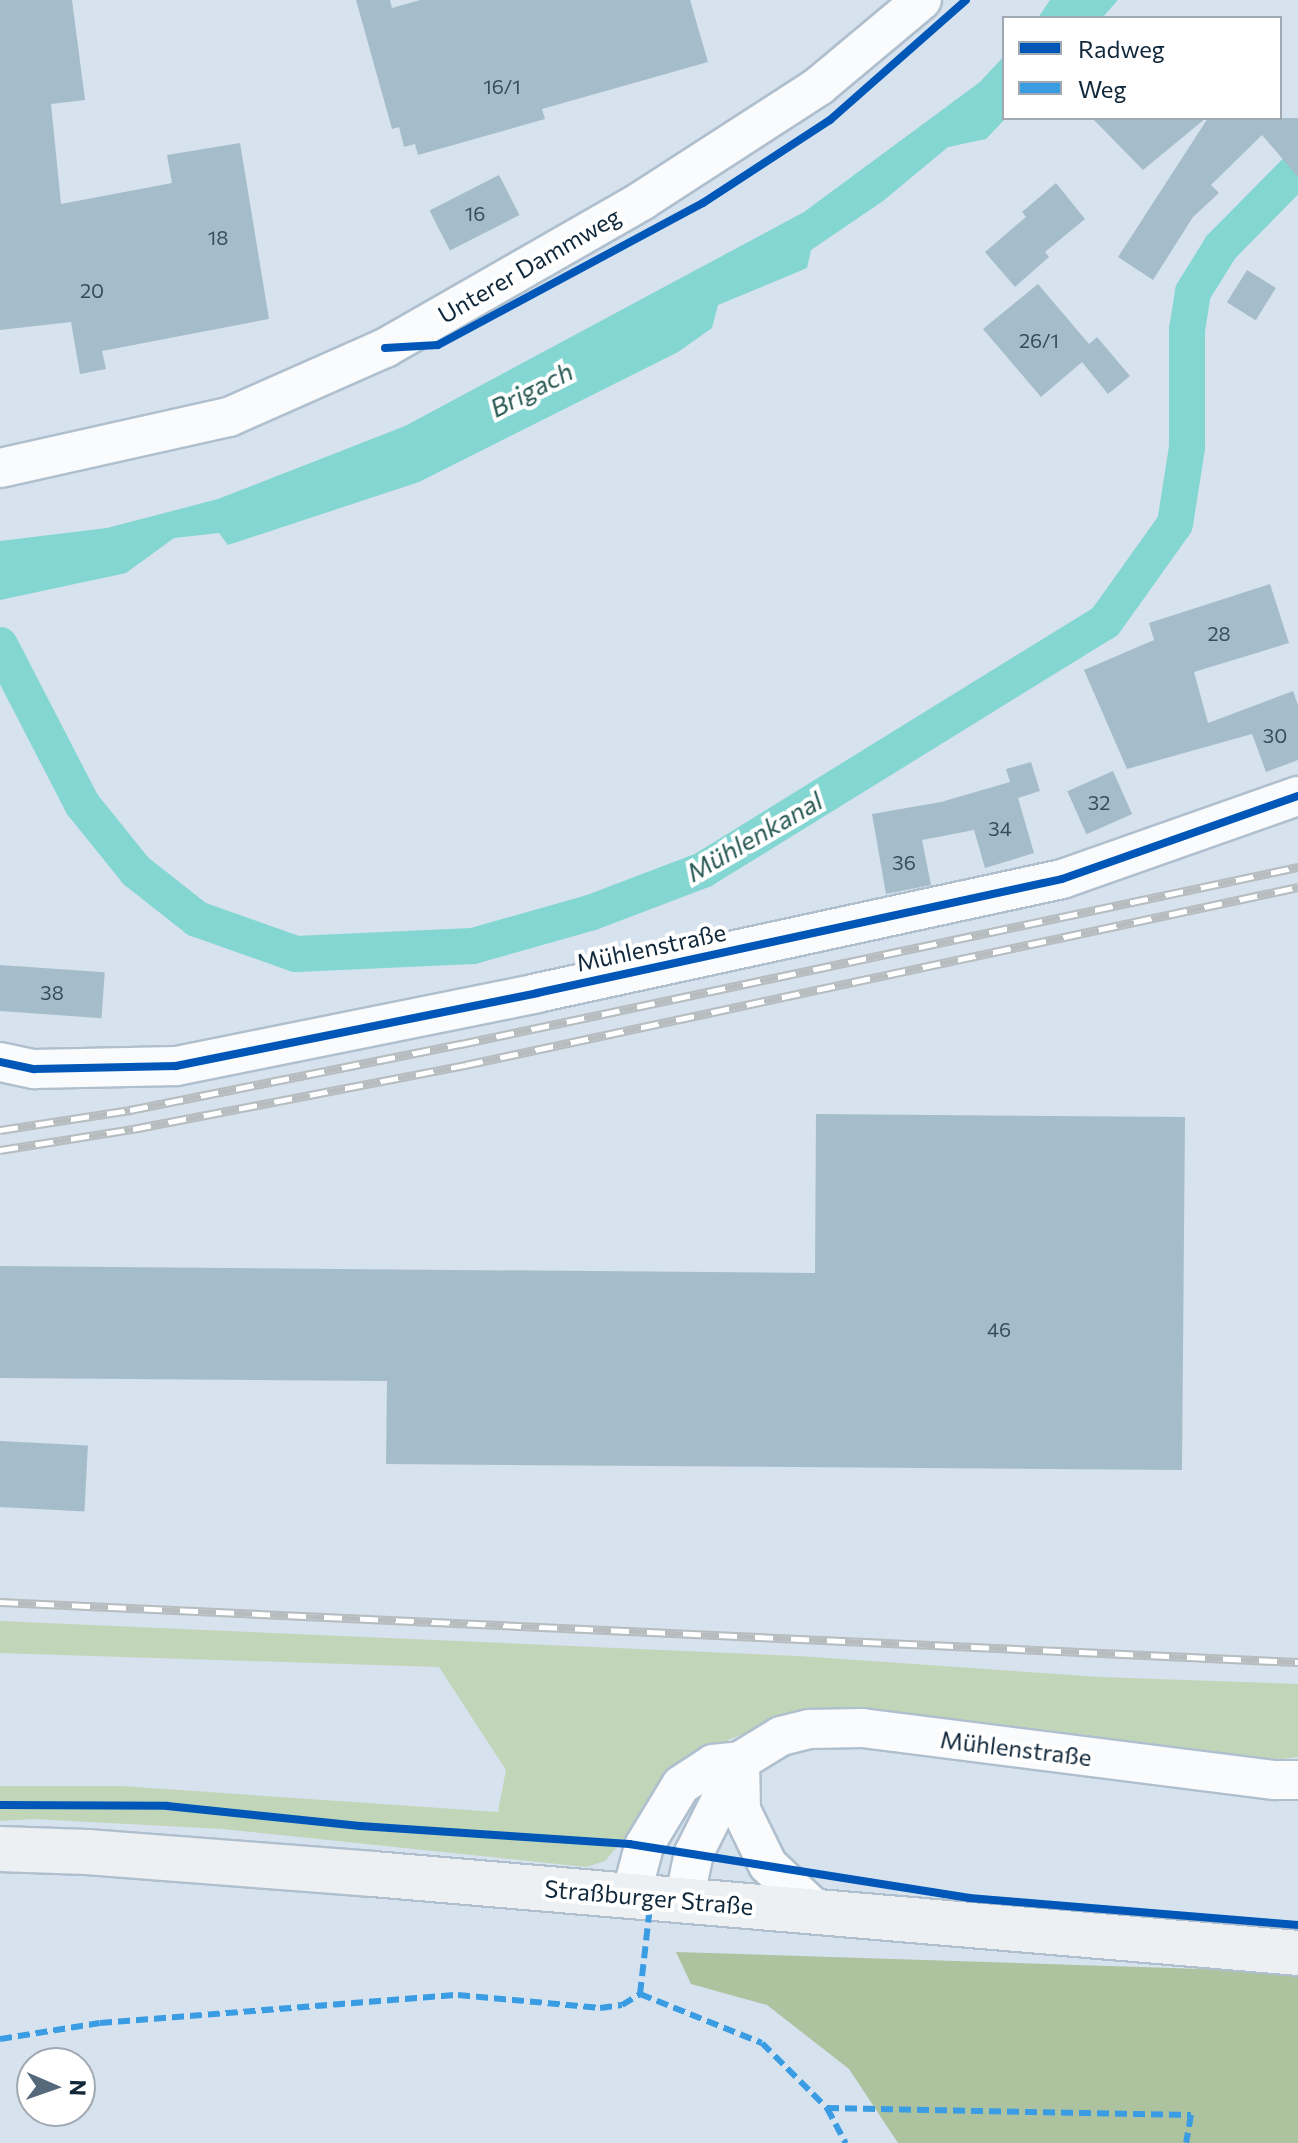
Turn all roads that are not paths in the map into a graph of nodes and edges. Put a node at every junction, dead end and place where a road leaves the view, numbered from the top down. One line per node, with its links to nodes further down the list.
1 (922, 0): 2 (street, Unterer Dammweg)
2 (0, 468)
3 (1298, 796): 4 (street, Mühlenstraße)
4 (0, 1062)
5 (740, 1761): 6 (street, Mühlenstraße); 8 (street, Mühlenstraße); 9 (street); 10 (street)
6 (1298, 1780)
7 (0, 1849): 8 (main road, Straßburger Straße)
8 (631, 1896): 9 (main road, Straßburger Straße)
9 (684, 1900): 10 (main road, Straßburger Straße)
10 (819, 1913): 11 (main road, Straßburger Straße)
11 (1298, 1953)

